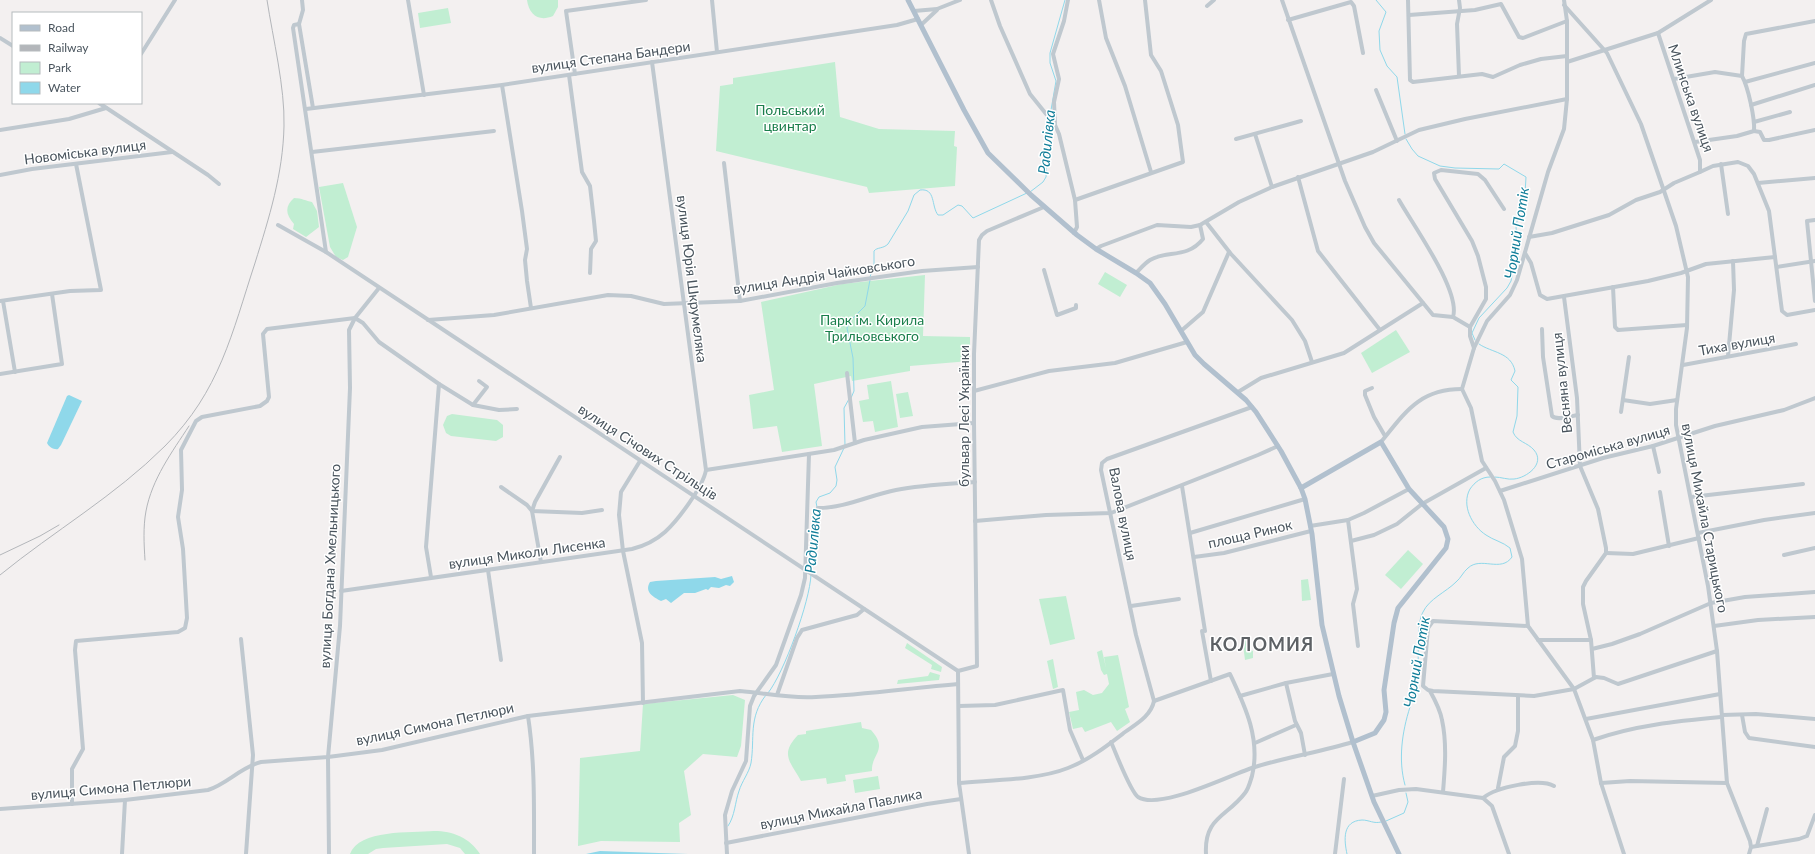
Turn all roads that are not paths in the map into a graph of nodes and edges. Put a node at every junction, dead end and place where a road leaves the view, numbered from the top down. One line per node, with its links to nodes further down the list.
1 (175, 0): 35 (street)
2 (302, 0): 29 (street)
3 (408, 0): 51 (street)
4 (646, 0): 42 (street)
5 (712, 0): 6 (street); 36 (street)
6 (716, 0)
7 (908, 0): 22 (main road)
8 (960, 0): 21 (street)
9 (991, 0): 62 (street)
10 (1068, 0): 62 (street)
11 (1099, 0): 77 (street)
12 (1145, 0): 77 (street)
13 (1214, 0): 20 (street)
14 (1282, 0): 26 (street)
15 (1408, 0): 24 (street)
16 (1459, 0): 23 (street)
17 (1711, 0): 18 (street)
18 (1706, 1): 31 (street)
19 (1564, 2): 27 (street); 34 (street, вулиця Михайла Старицького)
20 (1207, 6)
21 (937, 9): 22 (street); 30 (street)
22 (914, 11): 25 (main road)
23 (1460, 11): 24 (street); 27 (street); 44 (street)
24 (1409, 15): 44 (street)
25 (918, 19): 30 (main road); 36 (street, вулиця Степана Бандери)
26 (1288, 20): 37 (street); 76 (street)
27 (1567, 21): 38 (street)
28 (1815, 21): 45 (street)
29 (299, 24): 57 (street); 58 (street)
30 (921, 25): 88 (main road)
31 (1658, 33): 34 (street); 46 (street, Млинська вулиця)
32 (0, 38): 33 (street)
33 (12, 45)
34 (1605, 50): 40 (street); 85 (street, вулиця Михайла Старицького)
35 (142, 52)
36 (717, 52): 39 (street, вулиця Степана Бандери)
37 (1363, 53)
38 (1567, 56): 40 (street); 44 (street)
39 (652, 62): 42 (street, вулиця Степана Бандери); 118 (street, вулиця Юрія Шкрумеляка)
40 (1567, 62): 52 (street)
41 (1815, 63): 47 (street)
42 (575, 74): 43 (street, вулиця Степана Бандери)
43 (569, 75): 48 (street, вулиця Степана Бандери); 108 (street)
44 (1459, 76)
45 (1742, 76): 46 (street); 47 (street)
46 (1674, 79): 70 (street, Млинська вулиця)
47 (1745, 82): 55 (street)
48 (502, 85): 51 (street, вулиця Степана Бандери); 120 (street)
49 (1815, 85): 55 (street)
50 (1376, 90): 69 (street)
51 (424, 95): 57 (street, вулиця Степана Бандери)
52 (1567, 99): 69 (street); 96 (street)
53 (100, 104): 56 (street)
54 (108, 104): 56 (street)
55 (1751, 105): 61 (street)
56 (106, 108): 63 (street); 71 (street)
57 (313, 108): 58 (street, вулиця Степана Бандери)
58 (306, 109): 72 (street)
59 (1790, 112): 61 (street)
60 (1301, 121): 67 (street)
61 (1754, 122): 66 (street)
62 (1055, 125): 86 (street)
63 (0, 130)
64 (1815, 130): 66 (street)
65 (494, 131): 72 (street)
66 (1754, 131): 70 (street)
67 (1255, 134): 68 (street); 84 (street)
68 (1236, 139)
69 (1397, 141): 76 (street)
70 (1695, 142): 78 (street, Млинська вулиця)
71 (172, 152): 74 (street, Новоміська вулиця); 83 (street)
72 (312, 152): 98 (street)
73 (724, 163): 115 (street)
74 (76, 164): 79 (street, Новоміська вулиця); 112 (street)
75 (1721, 164): 78 (street, Млинська вулиця); 82 (street, Млинська вулиця); 90 (street)
76 (1340, 165): 80 (street); 117 (street)
77 (1151, 172): 86 (street)
78 (1700, 172): 85 (street)
79 (0, 175)
80 (1298, 177): 84 (street); 129 (street)
81 (1815, 178): 82 (street)
82 (1758, 183): 101 (street, Млинська вулиця)
83 (219, 184)
84 (1272, 187): 92 (street)
85 (1664, 189): 96 (street); 107 (street, вулиця Михайла Старицького)
86 (1075, 200): 95 (street)
87 (1399, 200): 122 (street)
88 (1044, 207): 95 (main road); 104 (street, бульвар Лесі Українки)
89 (1504, 209): 127 (street)
90 (1728, 214)
91 (1815, 220): 103 (street)
92 (1206, 222): 94 (street); 99 (street)
93 (278, 225): 98 (street, вулиця Січових Стрільців)
94 (1200, 225): 97 (street); 109 (street)
95 (1074, 233): 97 (main road)
96 (1528, 237): 100 (street)
97 (1096, 249): 109 (main road)
98 (326, 252): 111 (street, вулиця Січових Стрільців)
99 (1229, 252): 131 (street); 137 (street)
100 (1525, 253): 113 (street); 134 (street)
101 (1775, 258): 102 (street); 105 (street, Млинська вулиця)
102 (1733, 261): 107 (street); 136 (street)
103 (1813, 262): 105 (street); 116 (street)
104 (978, 267): 115 (street, вулиця Андрія Чайковського); 146 (street, бульвар Лесі Українки)
105 (1777, 267): 121 (street, Млинська вулиця)
106 (1044, 270): 119 (street)
107 (1688, 271): 110 (street); 126 (street, вулиця Михайла Старицького)
108 (590, 273)
109 (1136, 273): 131 (main road)
110 (1613, 287): 113 (street); 126 (street)
111 (379, 288): 123 (street, вулиця Богдана Хмельницького); 125 (street, вулиця Січових Стрільців)
112 (52, 294): 114 (street); 139 (street)
113 (1564, 297): 155 (street, Весняна вулиця)
114 (1, 301): 139 (street)
115 (740, 301): 118 (street, вулиця Андрія Чайковського)
116 (1815, 301)
117 (1423, 303): 122 (street); 129 (street)
118 (685, 304): 120 (street, вулиця Андрія Чайковського); 168 (street, вулиця Юрія Шкрумеляка)
119 (1076, 305)
120 (532, 308): 124 (street, вулиця Андрія Чайковського)
121 (1815, 310)
122 (1453, 317): 127 (street)
123 (355, 318): 143 (street); 204 (street, вулиця Богдана Хмельницького); 263 (street)
124 (446, 319): 125 (street, вулиця Андрія Чайковського); 130 (street)
125 (428, 320): 130 (street, вулиця Січових Стрільців)
126 (1687, 325): 138 (street, вулиця Михайла Старицького)
127 (1470, 327): 134 (street)
128 (1542, 329): 155 (street)
129 (1380, 330): 137 (street)
130 (444, 331): 165 (street, вулиця Січових Стрільців)
131 (1181, 331): 132 (main road)
132 (1187, 342): 146 (street); 147 (main road)
133 (1796, 344): 136 (street, Тиха вулиця)
134 (1474, 348): 145 (street)
135 (1629, 356): 149 (street)
136 (1728, 356): 138 (street, Тиха вулиця)
137 (1312, 362): 147 (street)
138 (1683, 365): 150 (street, вулиця Михайла Старицького)
139 (15, 372): 141 (street)
140 (847, 372): 160 (street)
141 (0, 374)
142 (479, 381): 151 (street)
143 (439, 384): 151 (street); 203 (street)
144 (1372, 388): 157 (street)
145 (1462, 389): 157 (street); 167 (street)
146 (974, 391): 156 (street, бульвар Лесі Українки)
147 (1238, 392): 152 (main road)
148 (1815, 398): 158 (street, Староміська вулиця)
149 (1623, 400): 150 (street); 154 (street)
150 (1677, 400): 158 (street, вулиця Михайла Старицького)
151 (473, 405): 153 (street)
152 (1252, 407): 161 (main road); 186 (street, Валова вулиця)
153 (517, 409)
154 (1621, 412)
155 (1578, 415): 166 (street, Весняна вулиця)
156 (974, 422): 160 (street); 170 (street, бульвар Лесі Українки)
157 (1385, 436): 159 (street)
158 (1679, 438): 162 (street, Староміська вулиця); 179 (street, вулиця Михайла Старицького)
159 (1381, 442): 174 (main road); 175 (main road)
160 (855, 443): 163 (street)
161 (1278, 446): 172 (street); 174 (main road)
162 (1653, 446): 166 (street, Староміська вулиця); 169 (street)
163 (809, 454): 168 (street); 182 (street)
164 (560, 457): 184 (street)
165 (640, 460): 178 (street, вулиця Січових Стрільців); 196 (street)
166 (1580, 466): 176 (street, Староміська вулиця); 197 (street)
167 (1486, 468): 176 (street); 181 (street)
168 (706, 470): 178 (street, вулиця Юрія Шкрумеляка)
169 (1659, 472)
170 (975, 482): 182 (street); 188 (street, бульвар Лесі Українки)
171 (1804, 484): 179 (street)
172 (1182, 486): 186 (street); 190 (street)
173 (501, 487): 184 (street)
174 (1301, 488): 180 (main road)
175 (1408, 489): 181 (main road); 187 (street, площа Ринок)
176 (1500, 491): 211 (street)
177 (1660, 492): 194 (street)
178 (694, 496): 196 (street, вулиця Миколи Лисенка); 202 (street, вулиця Січових Стрільців)
179 (1691, 497): 191 (street, вулиця Михайла Старицького)
180 (1305, 499): 189 (main road); 190 (street)
181 (1422, 504): 193 (street); 244 (main road)
182 (808, 508): 202 (street)
183 (602, 510): 184 (street)
184 (532, 511): 200 (street)
185 (1815, 513): 191 (street)
186 (1110, 514): 188 (street); 208 (street, Валова вулиця)
187 (1348, 520): 189 (street, площа Ринок); 193 (street)
188 (975, 522): 220 (street, бульвар Лесі Українки)
189 (1311, 528): 199 (street, площа Ринок); 221 (main road)
190 (1190, 533): 199 (street)
191 (1698, 533): 192 (street, вулиця Михайла Старицького)
192 (1699, 538): 194 (street); 207 (street, вулиця Михайла Старицького)
193 (1351, 541): 216 (street)
194 (1669, 546): 197 (street)
195 (1815, 548): 198 (street)
196 (623, 551): 200 (street, вулиця Миколи Лисенка); 234 (street)
197 (1606, 553): 215 (street)
198 (1784, 556)
199 (1194, 557): 223 (street)
200 (541, 562): 201 (street, вулиця Миколи Лисенка)
201 (488, 570): 203 (street, вулиця Миколи Лисенка); 219 (street)
202 (807, 571): 209 (street, вулиця Січових Стрільців); 228 (street)
203 (431, 577): 204 (street, вулиця Миколи Лисенка)
204 (341, 591): 248 (street, вулиця Богдана Хмельницького)
205 (1815, 592): 207 (street)
206 (1179, 599): 208 (street)
207 (1711, 603): 212 (street, вулиця Михайла Старицького); 217 (street)
208 (1131, 606): 233 (street, Валова вулиця)
209 (864, 609): 220 (street, вулиця Січових Стрільців); 230 (street)
210 (1815, 617): 212 (street)
211 (1528, 626): 214 (street); 227 (street)
212 (1714, 626): 218 (street, вулиця Михайла Старицького)
213 (242, 639): 250 (street)
214 (1538, 640): 215 (street); 226 (street)
215 (1591, 640): 217 (street)
216 (1358, 646)
217 (1592, 649): 222 (street)
218 (1717, 651): 222 (street); 229 (street, вулиця Михайла Старицького)
219 (502, 660)
220 (958, 671): 225 (street)
221 (1334, 674): 224 (street); 244 (main road)
222 (1594, 678): 226 (street)
223 (1212, 681): 231 (street); 233 (street)
224 (1286, 683): 231 (street); 241 (street)
225 (958, 684): 230 (street); 235 (street)
226 (1574, 689): 232 (street); 239 (street)
227 (1430, 691): 232 (street); 258 (street)
228 (757, 692): 230 (street, вулиця Симона Петлюри); 234 (street, вулиця Симона Петлюри); 267 (street)
229 (1720, 694): 238 (street, вулиця Михайла Старицького); 239 (street)
230 (777, 695)
231 (1240, 696): 245 (street)
232 (1518, 696): 257 (street)
233 (1154, 702): 243 (street)
234 (643, 703): 237 (street, вулиця Симона Петлюри)
235 (958, 706): 249 (street); 254 (street)
236 (1742, 715): 238 (street); 240 (street); 246 (street)
237 (528, 716): 248 (street, вулиця Симона Петлюри); 273 (street)
238 (1722, 716): 242 (street); 255 (street, вулиця Михайла Старицького)
239 (1586, 719): 242 (street)
240 (1815, 719)
241 (1296, 725): 245 (street); 247 (street)
242 (1593, 740): 253 (street)
243 (1111, 742): 249 (street); 251 (street)
244 (1352, 742): 247 (street); 259 (main road)
245 (1255, 743): 251 (street)
246 (1815, 747)
247 (1305, 755): 251 (street)
248 (328, 757): 250 (street, вулиця Симона Петлюри); 272 (street, вулиця Богдана Хмельницького)
249 (1083, 760): 254 (street)
250 (253, 764): 262 (street, вулиця Симона Петлюри); 271 (street)
251 (1254, 767): 276 (street)
252 (1344, 779): 277 (street)
253 (1601, 782): 255 (street); 280 (street)
254 (959, 783): 261 (street)
255 (1726, 783): 269 (street, вулиця Михайла Старицького)
256 (1554, 786): 257 (street)
257 (1498, 788): 260 (street)
258 (1443, 792): 259 (street); 260 (street)
259 (1372, 796): 278 (main road)
260 (1483, 798): 279 (street)
261 (961, 799): 267 (street, вулиця Михайла Павлика); 275 (street)
262 (125, 800): 263 (street, вулиця Симона Петлюри); 270 (street)
263 (72, 804): 264 (street, вулиця Симона Петлюри)
264 (0, 809)
265 (1767, 809): 268 (street)
266 (1815, 815): 268 (street)
267 (726, 843): 274 (street)
268 (1757, 846): 269 (street)
269 (1751, 847): 281 (street)
270 (122, 854)
271 (246, 854)
272 (329, 854)
273 (534, 854)
274 (727, 854)
275 (969, 854)
276 (1206, 854)
277 (1335, 854)
278 (1399, 854)
279 (1509, 854)
280 (1624, 854)
281 (1749, 854)

